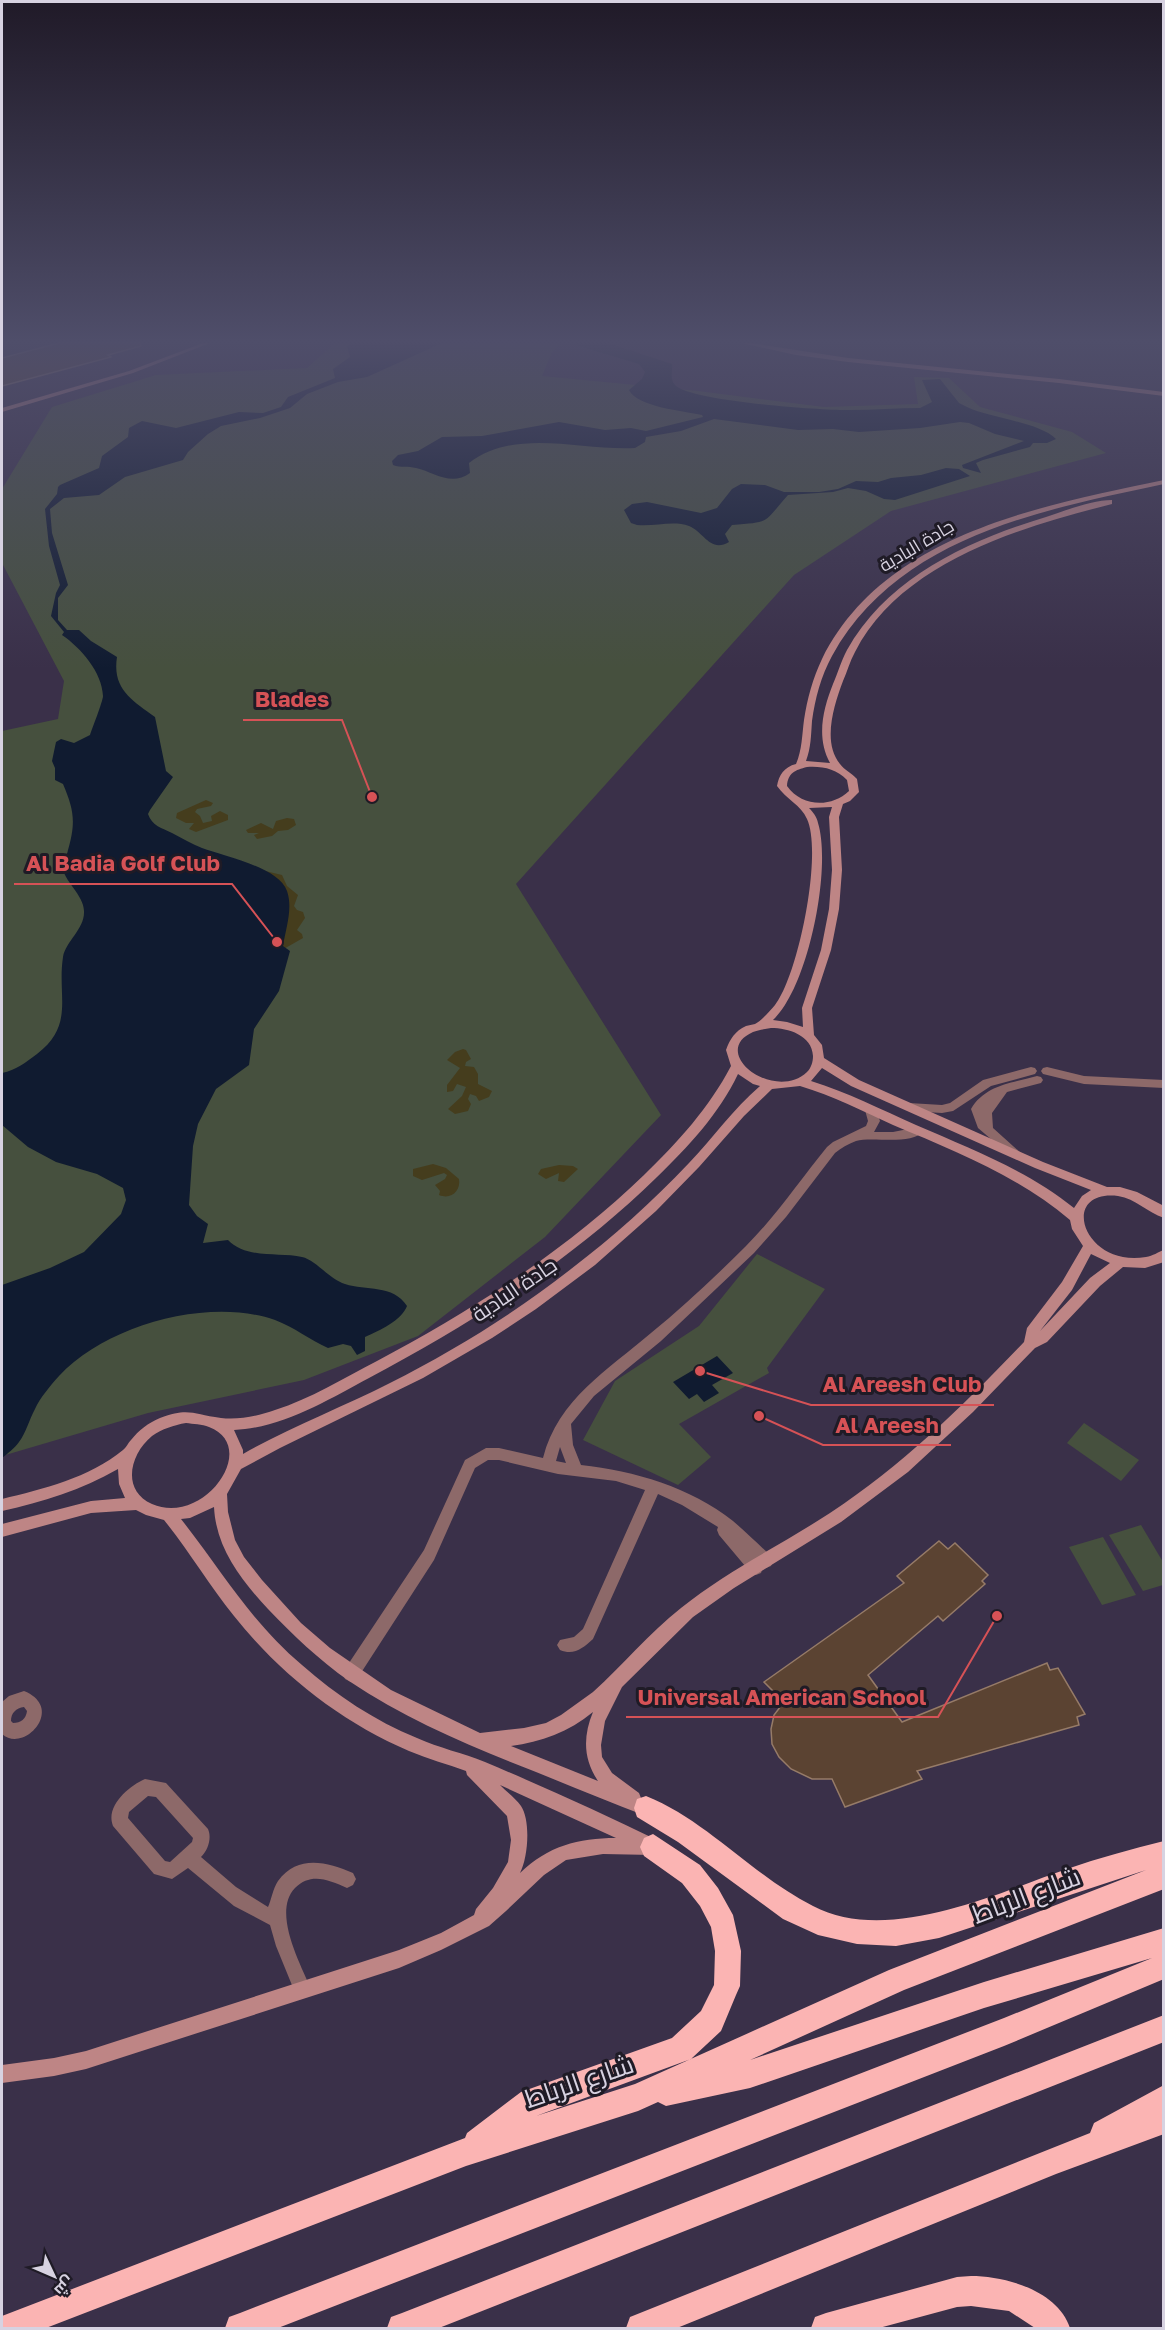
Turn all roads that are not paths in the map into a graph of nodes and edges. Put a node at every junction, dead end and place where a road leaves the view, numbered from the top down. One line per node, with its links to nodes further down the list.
1 (1164, 482): 3 (street, جادة البادية)
2 (1164, 489): 4 (street, جادة البادية)
3 (866, 604): 4 (street); 5 (street, جادة البادية)
4 (865, 629): 6 (street, جادة البادية)
5 (800, 765): 6 (street); 7 (street)
6 (837, 768): 8 (street)
7 (800, 802): 8 (street); 9 (street)
8 (838, 804): 10 (street)
9 (761, 1025): 10 (street); 12 (street)
10 (808, 1036): 11 (street)
11 (820, 1061): 14 (street); 17 (street)
12 (736, 1067): 16 (street); 30 (street, جادة البادية)
13 (1041, 1076): 15 (street); 17 (street); 21 (street)
14 (801, 1082): 16 (street); 18 (street)
15 (1164, 1084)
16 (769, 1085): 32 (street, جادة البادية)
17 (909, 1107): 21 (street)
18 (871, 1110): 19 (street); 20 (street)
19 (918, 1131): 20 (street); 24 (street)
20 (859, 1136): 29 (street)
21 (1016, 1154): 22 (street)
22 (1108, 1192): 23 (street); 24 (street)
23 (1160, 1207)
24 (1077, 1218): 25 (street)
25 (1089, 1246): 27 (street); 28 (street)
26 (1164, 1255): 27 (street)
27 (1120, 1262): 28 (street)
28 (1030, 1344): 41 (street)
29 (564, 1422): 33 (street); 34 (street)
30 (217, 1424): 31 (street); 32 (street)
31 (129, 1454): 37 (street); 38 (street)
32 (236, 1465): 36 (street)
33 (548, 1466): 34 (street); 44 (street)
34 (576, 1470): 35 (street)
35 (654, 1486): 41 (street); 42 (street)
36 (220, 1494): 39 (street); 44 (street)
37 (137, 1503): 39 (street); 40 (street)
38 (2, 1505)
39 (168, 1514): 46 (street)
40 (2, 1531)
41 (761, 1564): 43 (street)
42 (565, 1645)
43 (622, 1673): 45 (street); 47 (street)
44 (351, 1674): 45 (street)
45 (479, 1741): 47 (street)
46 (468, 1764): 48 (street); 54 (street)
47 (646, 1808): 49 (highway)
48 (653, 1847): 54 (street); 63 (highway)
49 (1164, 1852)
50 (188, 1857): 50 (street); 53 (street)
51 (1164, 1876): 60 (highway, شارع الرباط)
52 (347, 1879): 53 (street)
53 (278, 1919): 57 (street)
54 (476, 1924): 57 (street)
55 (1164, 1941): 60 (highway)
56 (1164, 1966): 66 (highway)
57 (302, 1989): 59 (street)
58 (1164, 2028): 67 (highway)
59 (2, 2074)
60 (638, 2097): 63 (highway, شارع الرباط)
61 (1164, 2099): 64 (highway)
62 (1164, 2120): 64 (highway)
63 (466, 2152): 65 (highway, شارع الرباط)
64 (1056, 2160): 68 (highway)
65 (8, 2328)
66 (240, 2328)
67 (402, 2328)
68 (641, 2328)
69 (826, 2328): 70 (highway)
70 (1055, 2328)

